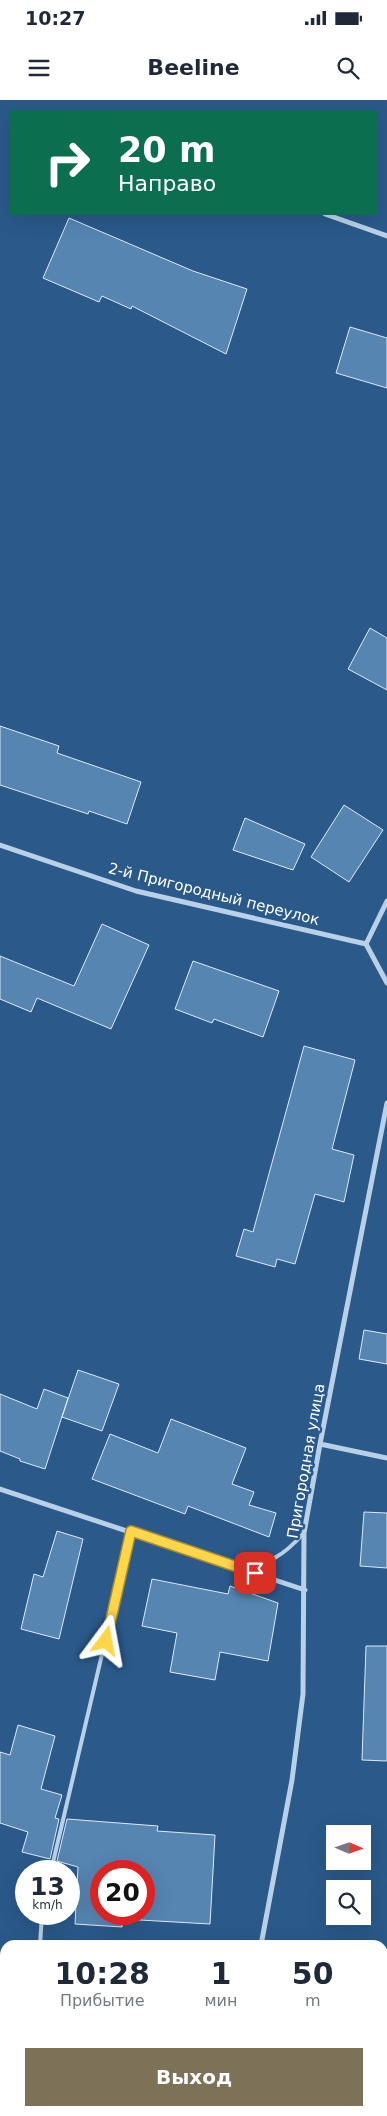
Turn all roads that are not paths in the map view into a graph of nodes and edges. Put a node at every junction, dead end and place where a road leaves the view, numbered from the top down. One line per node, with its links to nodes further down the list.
1 (327, 215): 2 (street)
2 (387, 236)
3 (0, 845): 5 (street, 2-й Пригородный переулок)
4 (387, 901): 5 (street)
5 (366, 944): 6 (street)
6 (387, 982)
7 (387, 1103): 8 (street, Пригородная улица)
8 (320, 1444): 9 (street); 12 (street, Пригородная улица)
9 (387, 1458)
10 (0, 1489): 11 (street)
11 (131, 1531): 13 (street); 15 (lane)
12 (304, 1533): 13 (lane); 14 (street, Пригородная улица)
13 (238, 1568): 14 (street)
14 (305, 1590): 18 (street, Пригородная улица)
15 (54, 1860)
16 (41, 1925): 17 (lane)
17 (40, 1940)
18 (262, 1940)

